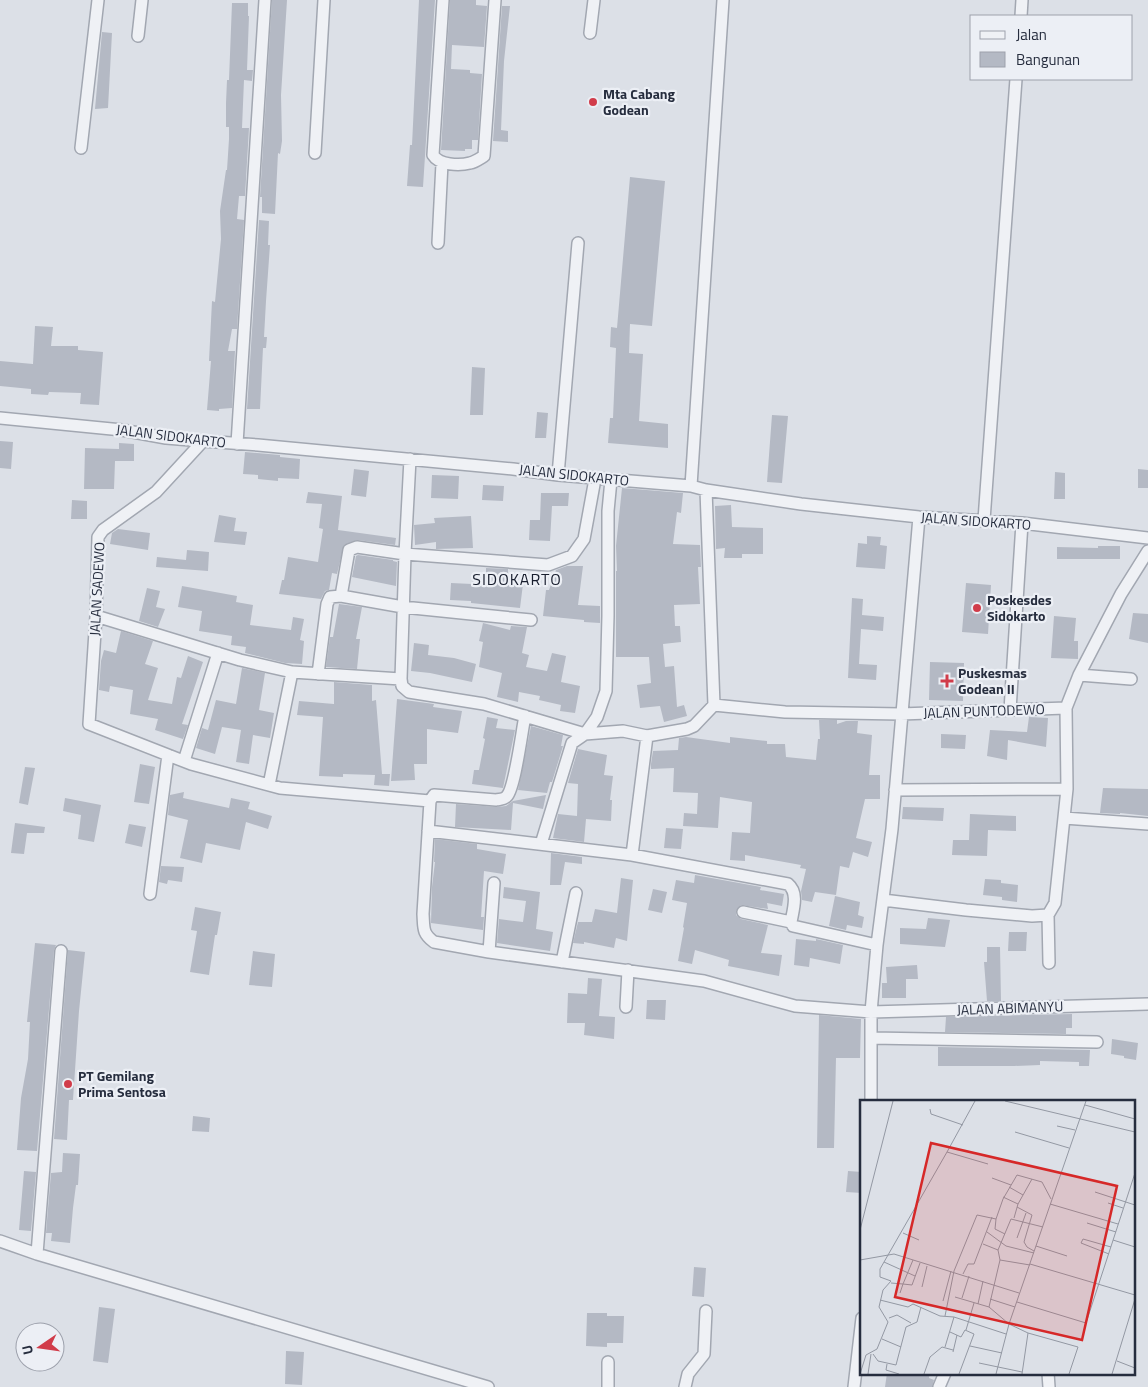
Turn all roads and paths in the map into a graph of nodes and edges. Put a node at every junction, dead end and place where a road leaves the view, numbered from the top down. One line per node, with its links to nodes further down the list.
1 (98, 0): 14 (street)
2 (142, 0): 12 (street)
3 (265, 0): 21 (street)
4 (324, 0): 15 (street)
5 (443, 0): 16 (street)
6 (494, 0): 16 (street)
7 (594, 0): 11 (street)
8 (723, 0): 26 (street)
9 (1022, 0): 10 (street)
10 (1021, 15)
11 (590, 34)
12 (138, 36)
13 (1016, 80): 29 (street)
14 (81, 148)
15 (315, 153)
16 (442, 163): 17 (street)
17 (438, 243)
18 (578, 243): 23 (street)
19 (0, 418): 20 (street, JALAN SIDOKARTO)
20 (203, 441): 21 (street, JALAN SIDOKARTO); 36 (street, JALAN SADEWO)
21 (237, 444): 22 (street, JALAN SIDOKARTO)
22 (410, 459): 23 (street, JALAN SIDOKARTO); 33 (street)
23 (558, 475): 24 (street, JALAN SIDOKARTO)
24 (595, 478): 25 (street, JALAN SIDOKARTO); 33 (street)
25 (611, 480): 26 (street, JALAN SIDOKARTO); 49 (street)
26 (691, 486): 27 (street, JALAN SIDOKARTO)
27 (706, 490): 28 (street, JALAN SIDOKARTO); 44 (street)
28 (919, 517): 29 (street, JALAN SIDOKARTO); 47 (street)
29 (984, 520): 30 (street, JALAN SIDOKARTO)
30 (1022, 523): 31 (street, JALAN SIDOKARTO); 46 (street)
31 (1148, 538)
32 (1148, 551): 41 (street)
33 (405, 554): 34 (street); 35 (street)
34 (341, 596): 35 (street); 40 (street)
35 (403, 607): 37 (street); 42 (street)
36 (96, 616): 38 (street); 51 (street, JALAN SADEWO)
37 (532, 620)
38 (218, 653): 39 (street); 52 (street)
39 (292, 672): 40 (street); 53 (street)
40 (318, 674): 42 (street)
41 (1079, 675): 43 (street); 45 (street)
42 (401, 679): 48 (street)
43 (1131, 680)
44 (714, 706): 47 (street, JALAN PUNTODEWO); 50 (street)
45 (1066, 708): 46 (street, JALAN PUNTODEWO); 54 (street)
46 (1010, 710): 47 (street, JALAN PUNTODEWO)
47 (901, 714): 55 (street)
48 (525, 716): 49 (street); 56 (street)
49 (585, 734): 50 (street); 60 (street)
50 (647, 736): 61 (street)
51 (168, 755): 52 (street); 64 (street)
52 (184, 761): 53 (street)
53 (269, 785): 56 (street)
54 (1067, 789): 55 (street); 57 (street)
55 (895, 790): 65 (street)
56 (430, 801): 59 (street)
57 (1064, 818): 58 (street); 67 (street)
58 (1148, 824)
59 (428, 831): 60 (street); 71 (street, JALAN ABIMANYU)
60 (541, 844): 61 (street)
61 (632, 855): 68 (street)
62 (494, 883): 71 (street)
63 (576, 893): 72 (street)
64 (150, 894)
65 (883, 900): 67 (street); 69 (street)
66 (743, 912): 68 (street)
67 (1048, 915): 73 (street)
68 (791, 922): 69 (street)
69 (877, 945): 77 (street)
70 (61, 951): 82 (street)
71 (489, 952): 72 (street, JALAN ABIMANYU)
72 (562, 962): 74 (street, JALAN ABIMANYU)
73 (1049, 963)
74 (628, 970): 76 (street); 77 (street, JALAN ABIMANYU)
75 (1148, 1004): 77 (street, JALAN ABIMANYU)
76 (626, 1007)
77 (871, 1012): 78 (street)
78 (871, 1038): 79 (street); 80 (street)
79 (1097, 1042)
80 (871, 1100)
81 (0, 1241): 82 (street)
82 (37, 1254): 88 (street)
83 (706, 1311): 90 (street)
84 (860, 1339): 91 (street)
85 (608, 1362): 89 (street)
86 (945, 1374): 92 (street)
87 (1048, 1374): 93 (street)
88 (488, 1387)
89 (608, 1387)
90 (685, 1387)
91 (854, 1387)
92 (939, 1387)
93 (1049, 1387)

